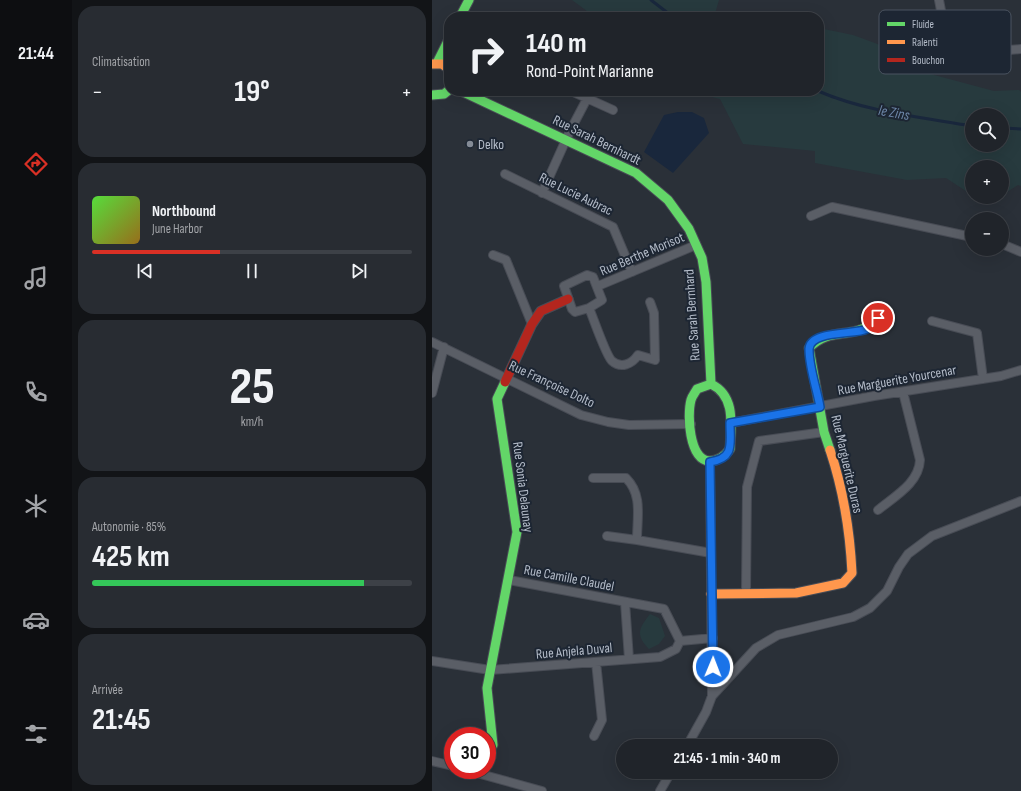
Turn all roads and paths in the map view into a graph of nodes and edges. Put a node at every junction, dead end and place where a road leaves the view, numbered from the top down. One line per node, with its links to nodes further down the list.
1 (469, 0): 4 (street)
2 (939, 0): 3 (street)
3 (941, 10)
4 (463, 12)
5 (444, 47): 8 (street)
6 (1021, 49): 7 (street)
7 (1011, 50)
8 (434, 63): 9 (street)
9 (444, 65)
10 (432, 94): 11 (street)
11 (444, 94)
12 (472, 96): 17 (street, Rue Sarah Bernhardt)
13 (581, 96): 15 (street)
14 (588, 96): 15 (street)
15 (587, 99): 16 (street); 17 (street)
16 (613, 110)
17 (566, 140): 19 (street); 22 (street, Rue Sarah Bernhardt)
18 (505, 174): 19 (street, Rue Lucie Aubrac)
19 (542, 193): 26 (street, Rue Lucie Aubrac)
20 (811, 216): 21 (street)
21 (965, 236)
22 (696, 245): 26 (street, Rue Berthe Morisot); 39 (street, Rue Sarah Bernhard)
23 (1009, 247): 24 (street)
24 (1021, 252)
25 (493, 255): 33 (street)
26 (632, 272): 27 (street, Rue Berthe Morisot)
27 (598, 286): 28 (street); 30 (street)
28 (568, 299): 30 (street); 33 (street, Rue Sonia Delaunay)
29 (650, 302): 30 (street)
30 (589, 308)
31 (880, 311): 42 (street, Rue Marguerite Duras)
32 (932, 320): 38 (street)
33 (532, 324): 37 (street, Rue Sonia Delaunay)
34 (432, 342): 35 (street, Rue Françoise Dolto)
35 (444, 347): 37 (street, Rue Françoise Dolto); 41 (street)
36 (1021, 370): 38 (street, Rue Marguerite Yourcenar)
37 (507, 378): 44 (street, Rue Françoise Dolto); 53 (street, Rue Sonia Delaunay)
38 (983, 378): 40 (street, Rue Marguerite Yourcenar)
39 (711, 384): 43 (street); 44 (street)
40 (903, 392): 42 (street, Rue Marguerite Yourcenar); 49 (street)
41 (432, 393)
42 (820, 407): 43 (street, Rue Marguerite Yourcenar); 45 (street, Rue Marguerite Duras)
43 (730, 423): 46 (street)
44 (691, 424): 46 (street)
45 (824, 432): 54 (street); 54 (street, Rue Marguerite Duras)
46 (710, 462): 52 (street)
47 (593, 478): 51 (street)
48 (1021, 501): 63 (street)
49 (878, 510)
50 (607, 536): 51 (street)
51 (637, 540): 52 (street)
52 (711, 553): 55 (street)
53 (509, 580): 56 (street, Rue Camille Claudel); 62 (street, Rue Sonia Delaunay)
54 (746, 593): 55 (street, Rue Marguerite Duras)
55 (712, 594): 57 (street)
56 (625, 602): 58 (street, Rue Camille Claudel); 59 (street, Rue Camille Claudel)
57 (713, 638): 58 (street); 63 (street)
58 (680, 642): 59 (street, Rue Anjela Duval)
59 (629, 659): 61 (street, Rue Anjela Duval)
60 (432, 661): 62 (street, Rue Anjela Duval)
61 (596, 662): 62 (street, Rue Anjela Duval); 65 (street)
62 (490, 670): 64 (street, Rue Sonia Delaunay)
63 (712, 696): 66 (street)
64 (491, 727)
65 (594, 736)
66 (691, 739)
67 (432, 760): 68 (street)
68 (444, 763)
69 (496, 778): 71 (street)
70 (667, 779): 72 (street)
71 (542, 791)
72 (660, 791)

